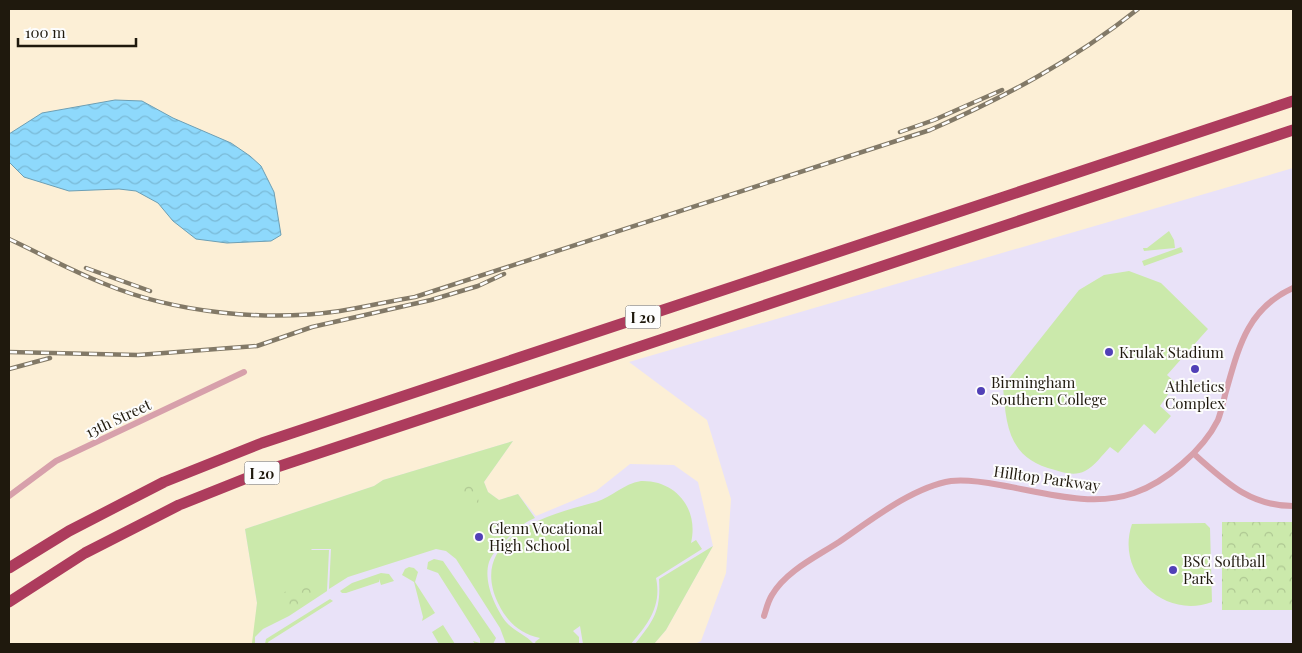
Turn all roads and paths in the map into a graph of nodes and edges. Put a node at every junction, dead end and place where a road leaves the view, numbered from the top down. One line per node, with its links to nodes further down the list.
1 (1293, 101): 8 (highway, I 20)
2 (1293, 130): 9 (highway, I 20)
3 (1293, 288): 5 (street, Hilltop Parkway)
4 (244, 372): 6 (street, 13th Street)
5 (1194, 454): 7 (street); 10 (street, Hilltop Parkway)
6 (9, 496)
7 (1293, 506)
8 (9, 568)
9 (9, 602)
10 (764, 616)

